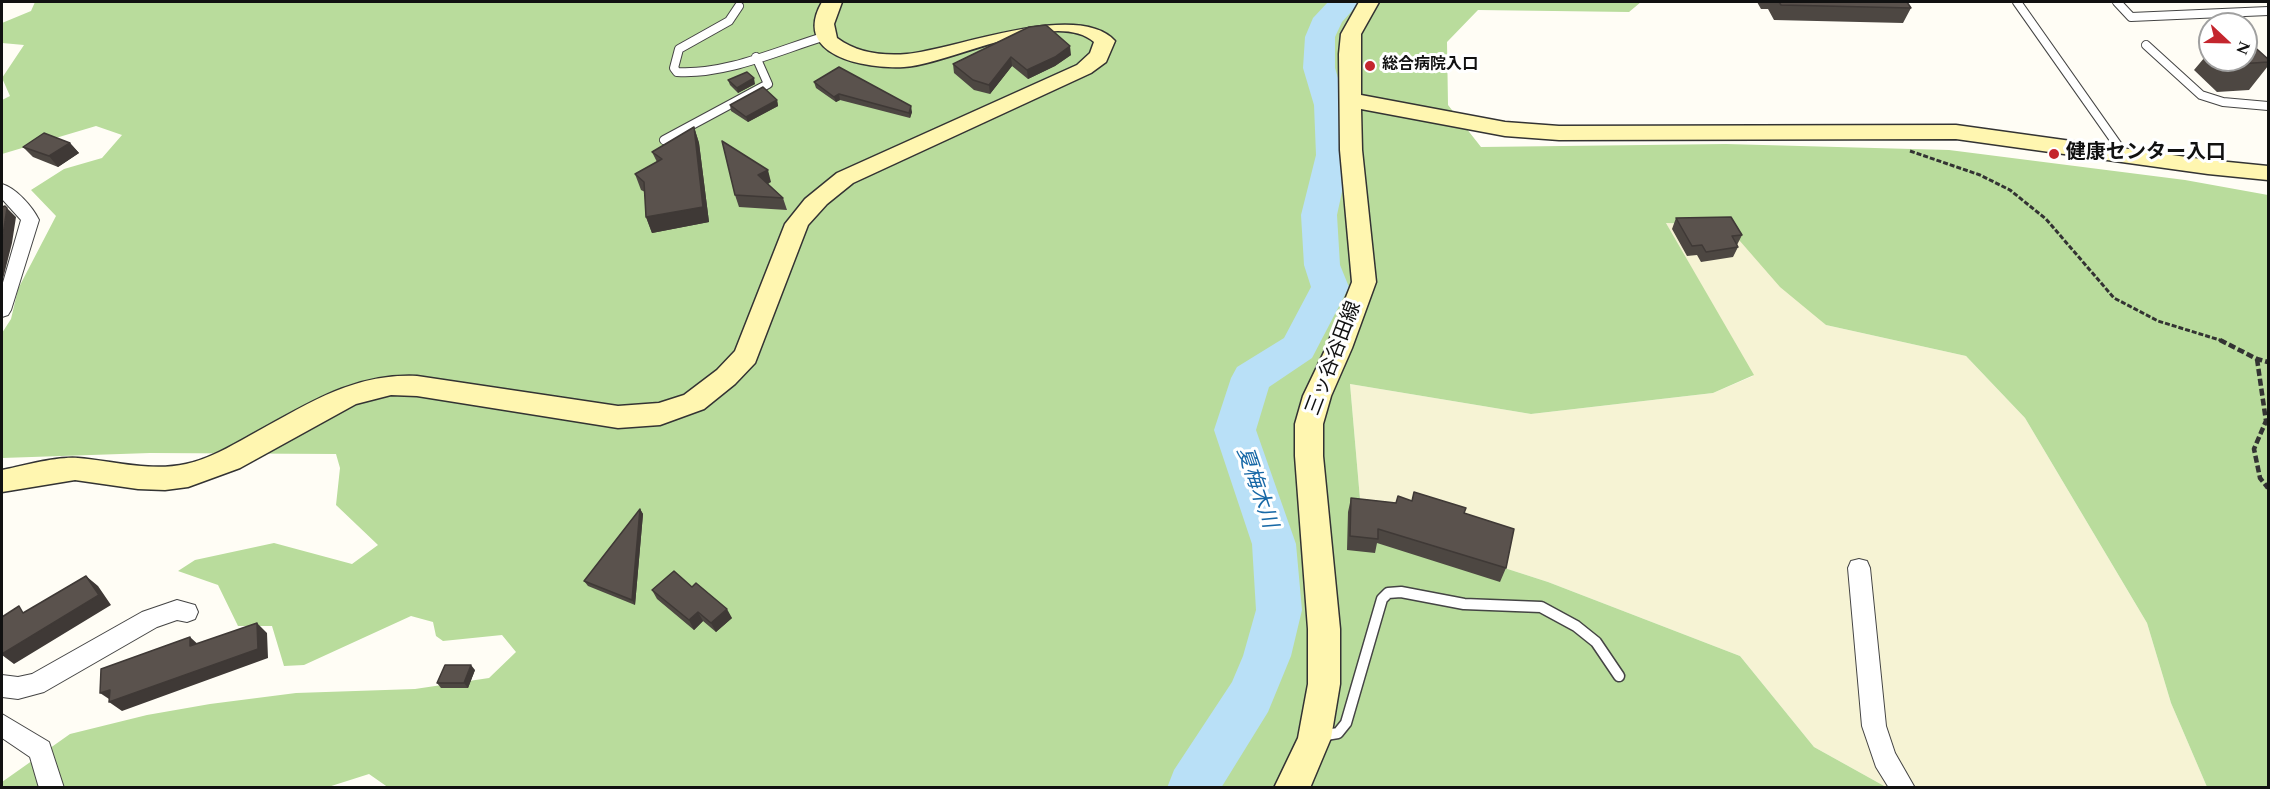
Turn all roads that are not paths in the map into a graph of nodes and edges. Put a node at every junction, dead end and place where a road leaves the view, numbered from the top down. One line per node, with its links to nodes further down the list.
1 (832, 2): 7 (street)
2 (1369, 2): 10 (street, 三ッ谷谷田線)
3 (2017, 2): 13 (lane)
4 (2117, 2): 6 (lane)
5 (738, 6): 9 (lane)
6 (2268, 11)
7 (826, 36): 9 (lane); 17 (street)
8 (2146, 45): 11 (lane)
9 (756, 57): 12 (lane)
10 (1351, 100): 13 (street); 23 (street, 三ッ谷谷田線)
11 (2268, 106)
12 (664, 141)
13 (2124, 154): 14 (street)
14 (2268, 173)
15 (2, 190): 16 (street)
16 (2, 310)
17 (2, 481)
18 (1859, 568): 26 (street)
19 (187, 612): 21 (street)
20 (1619, 676): 23 (lane)
21 (2, 686)
22 (2, 725): 24 (street)
23 (1315, 736): 25 (street, 三ッ谷谷田線)
24 (52, 788)
25 (1291, 788)
26 (1903, 788)

